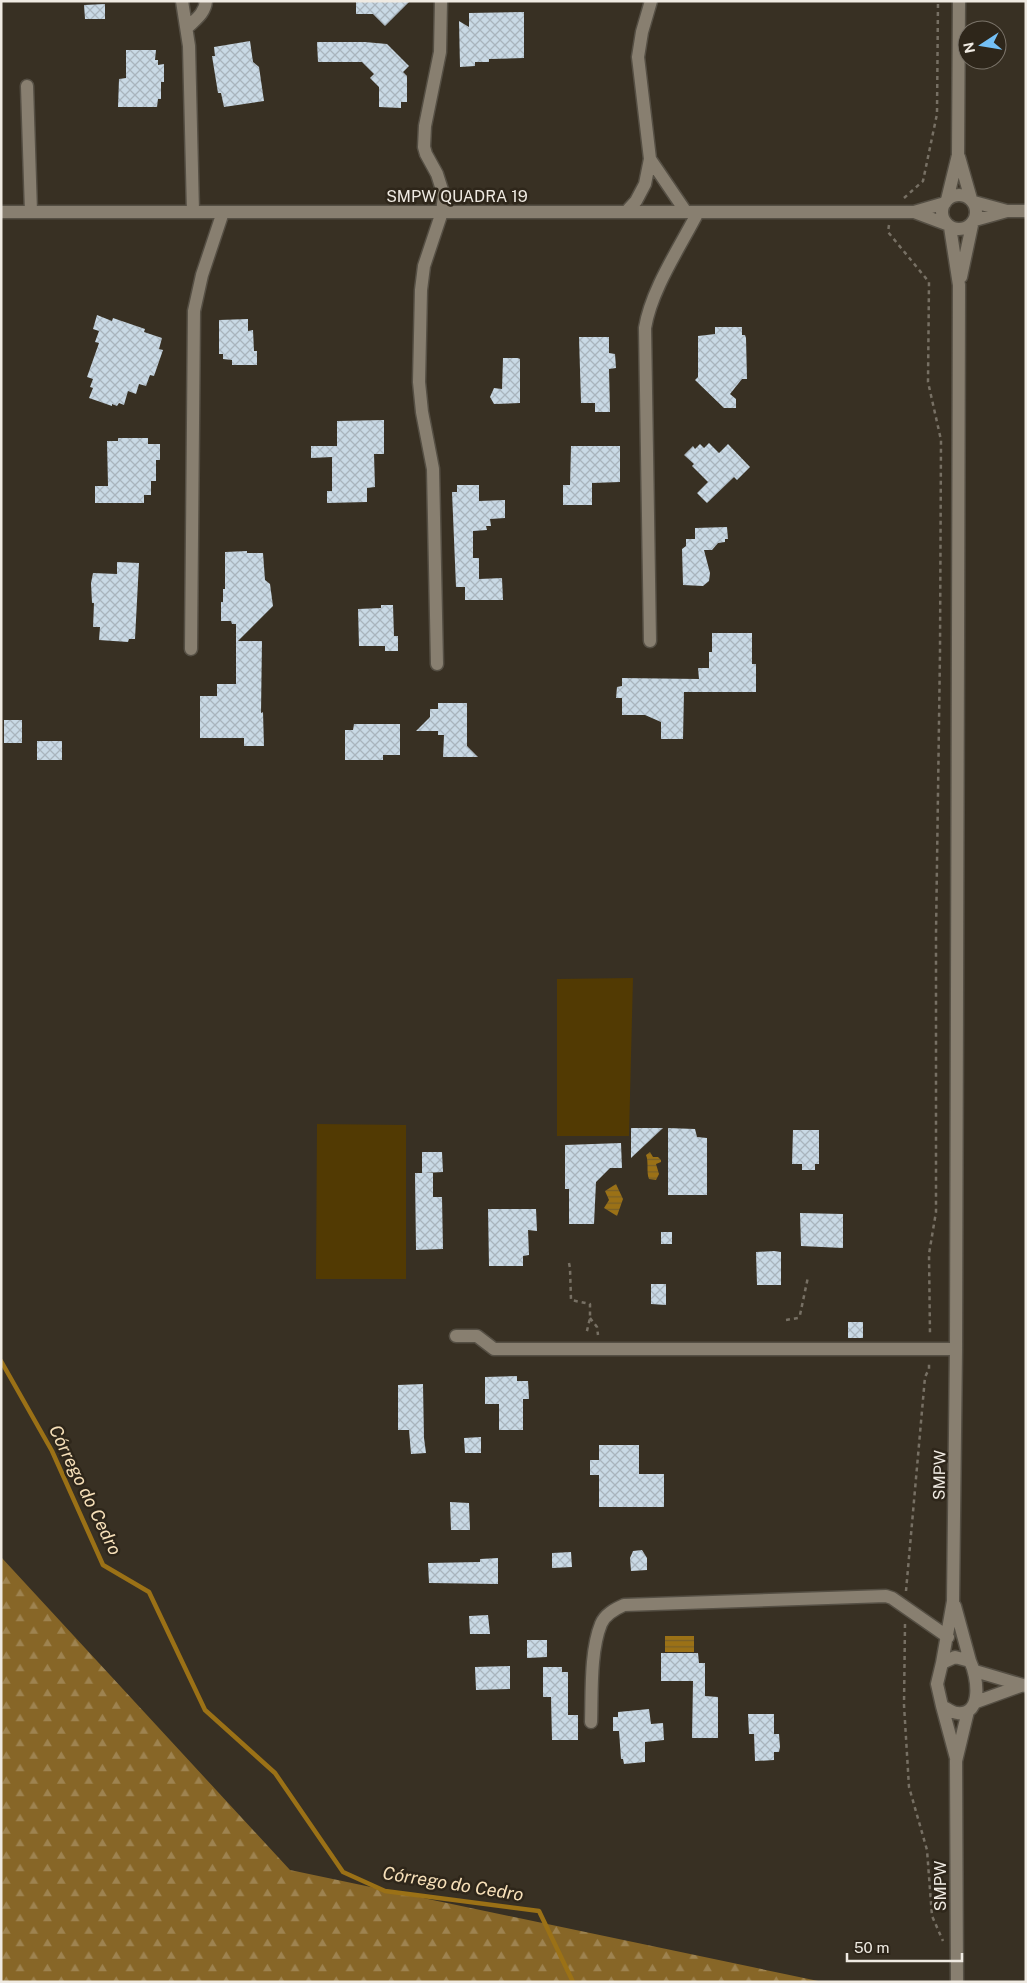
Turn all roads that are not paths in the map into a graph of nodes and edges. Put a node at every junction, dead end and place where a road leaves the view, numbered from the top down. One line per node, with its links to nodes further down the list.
1 (182, 1): 6 (street)
2 (206, 1): 6 (street)
3 (441, 1): 18 (street)
4 (651, 1): 9 (street)
5 (959, 1): 8 (street)
6 (188, 27): 16 (street)
7 (27, 86): 15 (street)
8 (958, 154): 10 (street); 11 (street)
9 (650, 159): 19 (street); 20 (street)
10 (972, 201): 11 (street); 12 (street); 22 (street)
11 (946, 202): 21 (street, SMPW QUADRA 19); 23 (street)
12 (1007, 211): 13 (street); 22 (street)
13 (1026, 211)
14 (1, 212): 15 (street, SMPW QUADRA 19)
15 (31, 212): 16 (street, SMPW QUADRA 19)
16 (193, 212): 17 (street, SMPW QUADRA 19)
17 (223, 212): 18 (street, SMPW QUADRA 19); 26 (street)
18 (442, 212): 19 (street, SMPW QUADRA 19); 27 (street)
19 (626, 212): 20 (street, SMPW QUADRA 19)
20 (692, 212): 21 (street, SMPW QUADRA 19); 25 (street)
21 (914, 212): 23 (street, SMPW QUADRA 19)
22 (973, 222): 23 (street); 24 (street)
23 (948, 225): 24 (street)
24 (959, 285): 29 (street, SMPW)
25 (650, 641)
26 (191, 649)
27 (438, 664)
28 (456, 1336): 29 (street)
29 (956, 1349): 30 (street, SMPW)
30 (953, 1601): 31 (street, SMPW); 33 (street, SMPW)
31 (948, 1637): 32 (street, SMPW); 37 (street)
32 (942, 1663): 33 (street); 35 (street)
33 (973, 1666): 34 (street); 36 (street)
34 (1024, 1686): 36 (street)
35 (942, 1706): 36 (street); 38 (street, SMPW)
36 (972, 1706): 38 (street, SMPW)
37 (591, 1722)
38 (956, 1761): 39 (street, SMPW)
39 (957, 1982)

